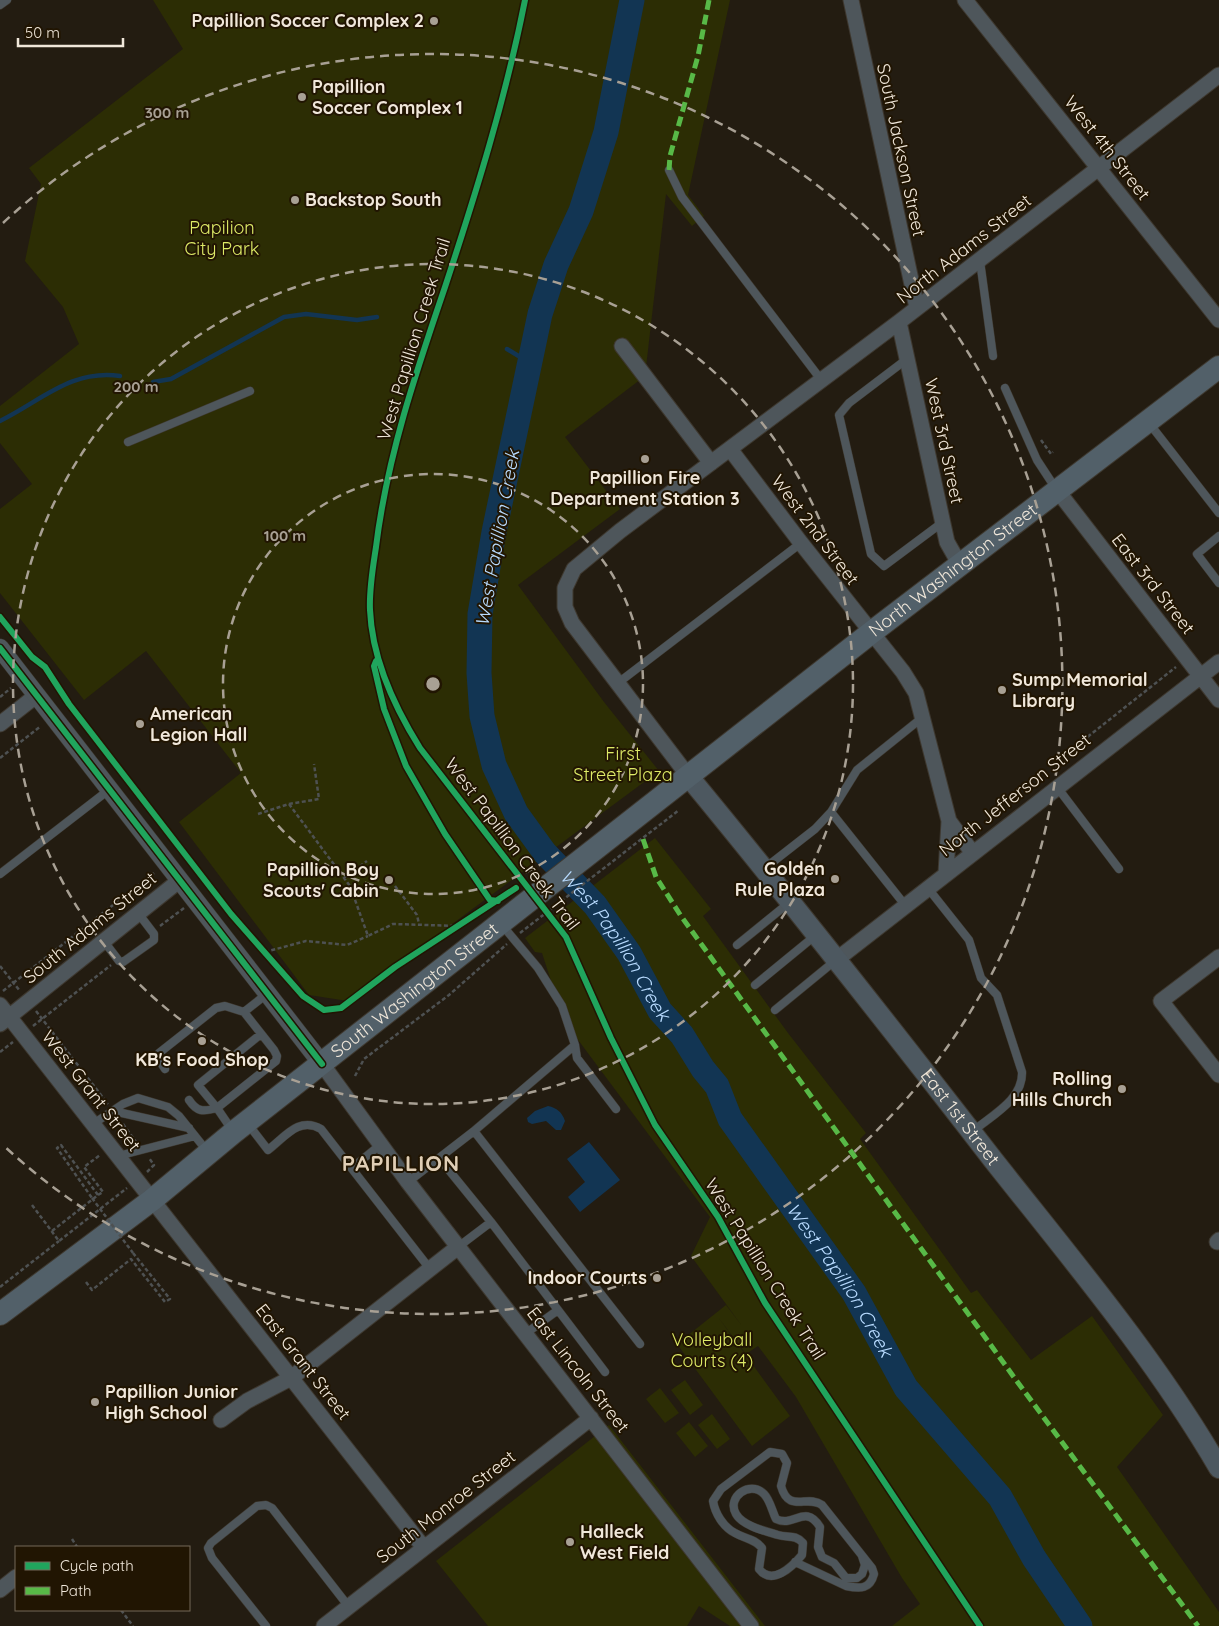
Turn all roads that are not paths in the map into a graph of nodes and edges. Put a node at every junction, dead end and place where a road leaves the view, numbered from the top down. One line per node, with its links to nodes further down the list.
1 (7, 0): 4 (lane)
2 (851, 0): 9 (street, South Jackson Street)
3 (965, 0): 6 (street, West 4th Street)
4 (0, 5)
5 (1219, 75): 6 (street, North Adams Street)
6 (1099, 168): 8 (street, North Adams Street); 10 (street, West 4th Street)
7 (669, 170): 16 (lane)
8 (980, 261): 9 (street, North Adams Street); 13 (lane)
9 (917, 308): 11 (street, North Adams Street)
10 (1219, 320)
11 (900, 322): 14 (street, West 3rd Street); 16 (street, North Adams Street)
12 (622, 346): 22 (street)
13 (993, 356)
14 (907, 359): 25 (street, West 3rd Street); 25 (lane)
15 (1219, 367): 19 (main road, North Washington Street)
16 (822, 380): 21 (street, North Adams Street)
17 (1005, 388): 23 (lane)
18 (250, 391): 20 (lane)
19 (1148, 422): 23 (main road, North Washington Street); 24 (lane)
20 (128, 442)
21 (730, 449): 22 (street, North Adams Street); 27 (street, West 2nd Street)
22 (711, 464): 34 (street)
23 (1057, 490): 28 (main road, North Washington Street); 33 (street, East 3rd Street)
24 (1219, 513)
25 (943, 522): 28 (street, West 3rd Street)
26 (1219, 536): 29 (lane)
27 (800, 543): 30 (street, West 2nd Street); 34 (lane)
28 (960, 565): 30 (main road, North Washington Street)
29 (1219, 583)
30 (872, 632): 37 (street, West 2nd Street); 39 (main road, North Washington Street)
31 (0, 648): 35 (street)
32 (1219, 662): 33 (street, North Jefferson Street)
33 (1200, 676): 36 (street, East 3rd Street); 40 (street, North Jefferson Street)
34 (618, 683): 39 (street)
35 (37, 695): 38 (street); 41 (street)
36 (1219, 700)
37 (923, 717): 42 (lane); 43 (street, West 2nd Street)
38 (0, 724)
39 (689, 777): 45 (main road, East 1st Street); 54 (main road, South Washington Street)
40 (1057, 787): 44 (street, North Jefferson Street); 46 (lane)
41 (110, 789): 48 (lane); 49 (street)
42 (831, 812): 45 (lane); 52 (lane)
43 (949, 821): 44 (street); 47 (street)
44 (972, 852): 47 (street, North Jefferson Street)
45 (763, 869): 51 (main road, East 1st Street)
46 (1119, 870)
47 (946, 872): 50 (street, North Jefferson Street)
48 (0, 874)
49 (180, 880): 53 (street, South Adams Street); 61 (street)
50 (927, 887): 52 (street, North Jefferson Street); 78 (lane)
51 (790, 902): 55 (main road, East 1st Street); 57 (lane)
52 (905, 905): 59 (street, North Jefferson Street)
53 (138, 913): 56 (street, South Adams Street); 56 (lane)
54 (508, 931): 66 (lane); 67 (main road, South Washington Street)
55 (816, 935): 59 (main road, East 1st Street); 60 (lane)
56 (103, 940): 64 (street, South Adams Street)
57 (737, 945)
58 (1219, 957): 69 (street)
59 (836, 960): 62 (lane); 78 (main road, East 1st Street)
60 (755, 985)
61 (268, 993): 63 (lane); 67 (street)
62 (775, 1010)
63 (244, 1012): 65 (lane); 68 (lane)
64 (3, 1015): 74 (street, West Grant Street)
65 (261, 1034): 71 (lane); 71 (lane)
66 (576, 1045): 72 (lane); 77 (lane)
67 (322, 1064): 75 (main road, South Washington Street); 80 (street, East Lincoln Street)
68 (165, 1069)
69 (1219, 1074)
70 (188, 1100): 71 (lane)
71 (216, 1108): 75 (lane)
72 (616, 1109)
73 (113, 1111): 74 (lane); 76 (lane); 76 (lane)
74 (92, 1124): 81 (street, West Grant Street)
75 (240, 1127): 79 (main road, South Washington Street); 83 (lane)
76 (189, 1128): 79 (lane)
77 (474, 1131): 82 (lane); 92 (lane)
78 (972, 1132): 97 (main road, East 1st Street)
79 (202, 1144): 81 (lane); 85 (main road, South Washington Street)
80 (380, 1145): 83 (lane); 84 (street, East Lincoln Street)
81 (118, 1156): 85 (street, West Grant Street)
82 (439, 1158): 84 (lane); 86 (lane)
83 (352, 1168): 88 (lane)
84 (408, 1182): 87 (street, East Lincoln Street)
85 (152, 1200): 90 (main road, South Washington Street); 94 (street, East Grant Street)
86 (491, 1222): 87 (lane); 89 (lane)
87 (458, 1247): 88 (street); 91 (street, East Lincoln Street)
88 (430, 1269): 94 (street)
89 (558, 1310): 91 (lane); 93 (lane)
90 (0, 1314)
91 (525, 1334): 95 (street, East Lincoln Street)
92 (640, 1344)
93 (605, 1372)
94 (291, 1378): 96 (street); 98 (street, East Grant Street)
95 (591, 1418): 98 (street, South Monroe Street); 106 (street, East Lincoln Street)
96 (221, 1420)
97 (1219, 1468)
98 (424, 1548): 103 (street, South Monroe Street)
99 (862, 1556): 100 (lane); 100 (lane); 100 (lane)
100 (795, 1562)
101 (15, 1577): 102 (street)
102 (0, 1590)
103 (349, 1607): 104 (lane); 105 (street, South Monroe Street)
104 (266, 1626)
105 (324, 1626)
106 (751, 1626)

